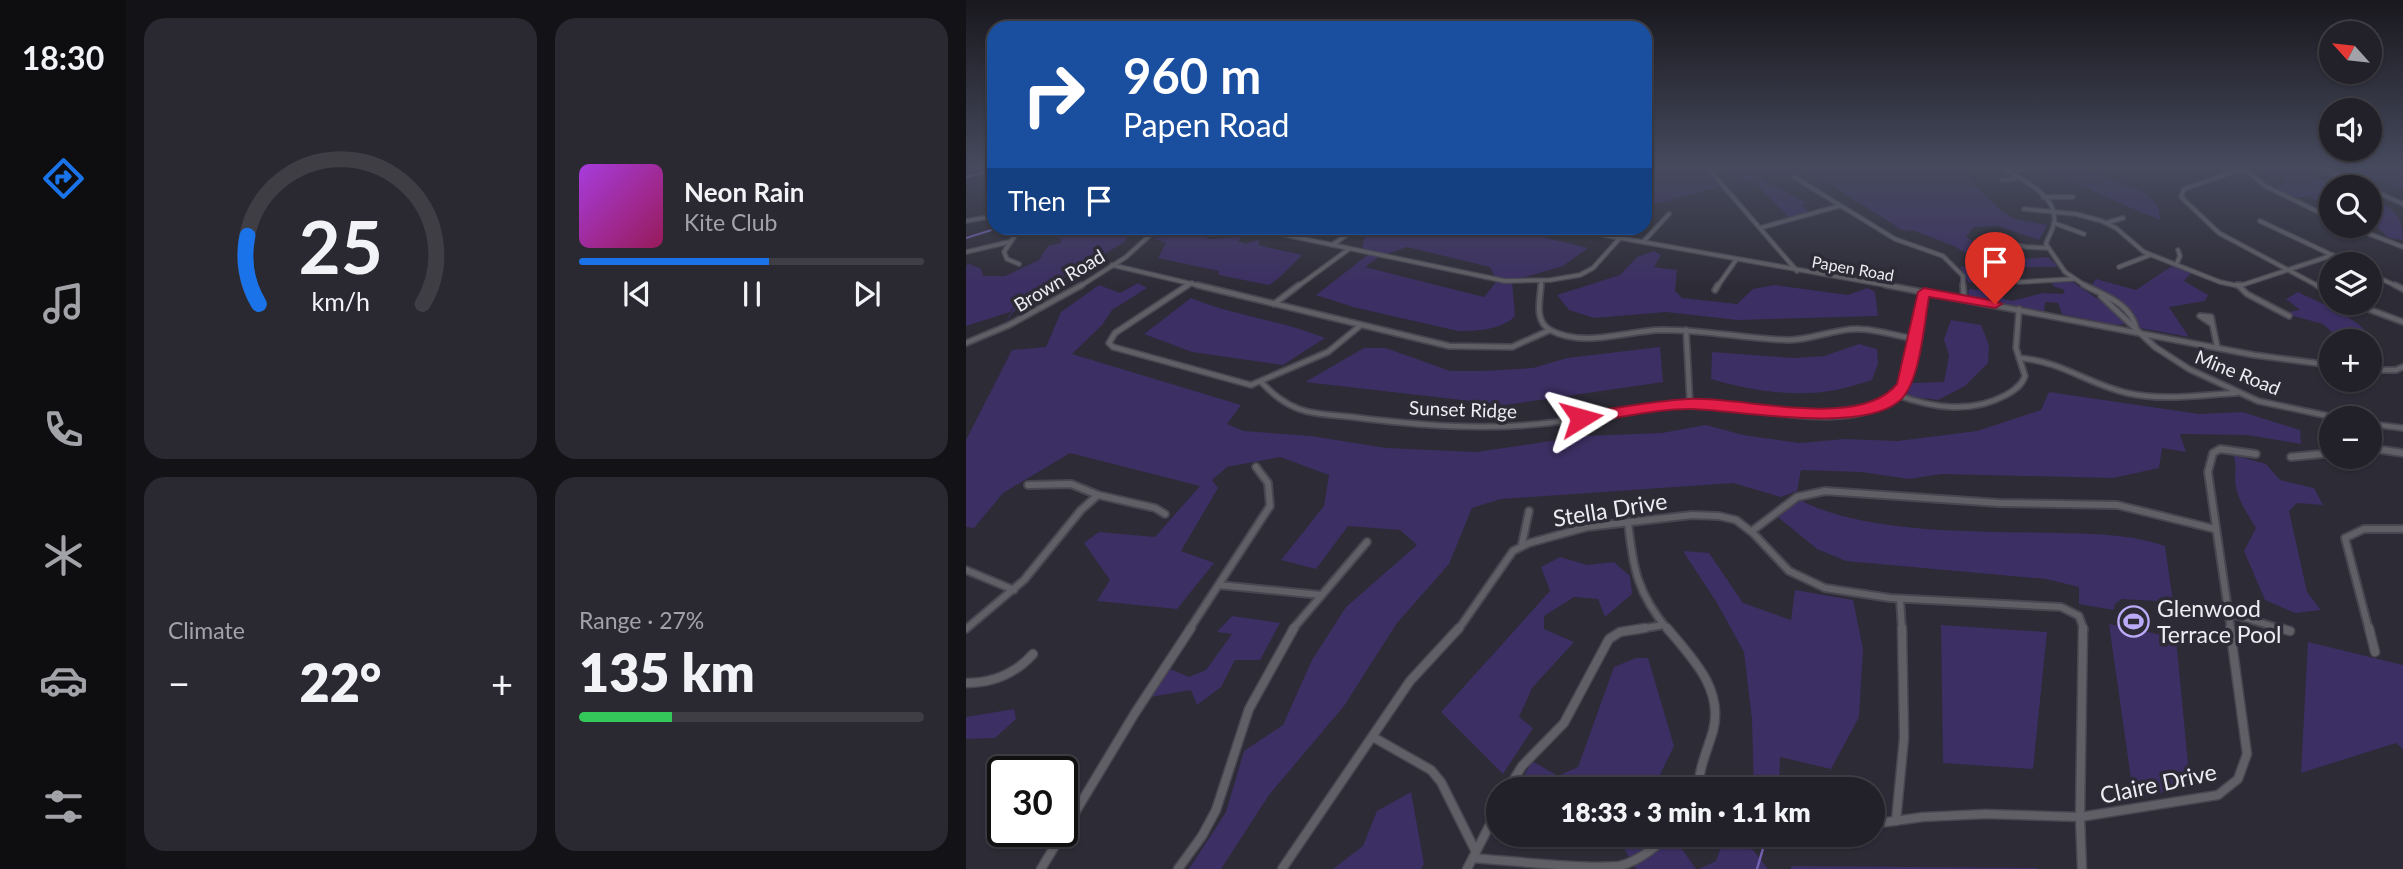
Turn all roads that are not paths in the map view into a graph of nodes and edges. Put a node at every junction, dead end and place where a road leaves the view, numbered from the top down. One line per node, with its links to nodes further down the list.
1 (1741, 207): 15 (street)
2 (1837, 207): 15 (street)
3 (1840, 207): 57 (street)
4 (2049, 207): 7 (street)
5 (2190, 207): 45 (street)
6 (2024, 209): 7 (street)
7 (2052, 212): 13 (street); 14 (street)
8 (1669, 214): 16 (street)
9 (987, 217): 11 (street)
10 (2123, 218): 14 (street)
11 (966, 221)
12 (2260, 221): 35 (street)
13 (2054, 223): 17 (street); 31 (street)
14 (2106, 223): 36 (street)
15 (1760, 228): 39 (street)
16 (1652, 232)
17 (2084, 234)
18 (1014, 235): 27 (street)
19 (1152, 235): 42 (street, Brown Road)
20 (1285, 235): 29 (street)
21 (1347, 235): 29 (street)
22 (1603, 235): 24 (street, Papen Road)
23 (1650, 235): 28 (street)
24 (1620, 238): 28 (street, Papen Road); 49 (street)
25 (2380, 238): 30 (street)
26 (2000, 241): 31 (street)
27 (1009, 242): 34 (street); 41 (street)
28 (1643, 242): 37 (street, Papen Road)
29 (1332, 245): 32 (street)
30 (2403, 247)
31 (2048, 248): 47 (street)
32 (1349, 249): 49 (street); 58 (street)
33 (2178, 250): 40 (street)
34 (966, 252)
35 (2327, 252)
36 (2150, 255): 40 (street); 43 (street)
37 (1736, 260): 44 (street, Papen Road); 55 (street)
38 (2319, 260): 45 (street)
39 (1791, 263): 44 (street); 46 (street)
40 (2177, 263): 52 (street)
41 (1019, 264)
42 (1112, 265): 51 (street); 69 (street, Brown Road)
43 (2119, 267)
44 (1782, 268): 46 (street, Papen Road)
45 (2287, 270): 52 (street); 53 (street)
46 (1797, 271): 56 (street, Papen Road)
47 (2073, 279): 50 (street); 67 (street, Mine Road)
48 (2382, 279): 54 (street)
49 (1541, 281): 65 (street)
50 (2020, 282)
51 (1192, 283): 58 (street); 75 (street)
52 (2239, 286): 61 (street)
53 (2319, 287)
54 (2403, 289)
55 (1715, 290)
56 (1924, 292): 57 (street, Papen Road); 68 (street)
57 (1964, 299): 59 (street, Papen Road)
58 (1274, 304): 64 (street)
59 (2019, 309): 67 (street, Papen Road); 71 (street)
60 (2382, 314): 62 (street)
61 (2289, 316)
62 (2403, 322)
63 (2212, 324): 70 (street)
64 (1361, 325): 65 (street); 75 (street)
65 (1550, 330): 66 (street)
66 (1686, 330): 68 (street); 78 (street)
67 (2136, 330): 70 (street); 76 (street, Mine Road)
68 (1915, 339): 77 (street)
69 (966, 343)
70 (2217, 346): 72 (street)
71 (2019, 358): 76 (street); 77 (street)
72 (2319, 364)
73 (2403, 368): 74 (street)
74 (2382, 370)
75 (1261, 382): 78 (street, Sunset Ridge)
76 (2239, 393): 79 (street, Mine Road)
77 (1897, 395): 78 (street, Sunset Ridge)
78 (1690, 404)
79 (2319, 414)
80 (2382, 425): 81 (street)
81 (2403, 428)
82 (2382, 450): 83 (street)
83 (2403, 453)
84 (2256, 454): 93 (street, Claire Drive)
85 (2319, 454): 86 (street)
86 (2291, 457)
87 (1256, 467): 99 (street)
88 (1028, 485): 89 (street)
89 (1098, 495): 91 (street); 100 (street)
90 (1529, 511): 97 (street)
91 (1165, 514)
92 (1628, 522): 95 (street, Stella Drive); 97 (street, Stella Drive); 104 (street)
93 (2215, 529): 95 (street); 103 (street, Claire Drive)
94 (2403, 529): 107 (street)
95 (1752, 531): 102 (street, Stella Drive)
96 (1367, 542): 101 (street)
97 (1522, 544): 110 (street)
98 (966, 570): 100 (street)
99 (1219, 585): 101 (street); 119 (street)
100 (1014, 590): 105 (street)
101 (1321, 595): 120 (street)
102 (1900, 599): 113 (street, Stella Drive); 114 (street)
103 (2228, 614): 106 (street); 113 (street, Claire Drive)
104 (1663, 625): 111 (street); 112 (street)
105 (966, 629)
106 (2290, 631)
107 (2375, 652)
108 (1033, 654): 109 (street)
109 (966, 683)
110 (1373, 737): 118 (street); 121 (street)
111 (1515, 777)
112 (1699, 777)
113 (2080, 817): 114 (street, Claire Drive); 123 (street)
114 (1896, 821): 115 (street, Claire Drive)
115 (1885, 822)
116 (1486, 832): 118 (street)
117 (1653, 847): 118 (street)
118 (1474, 855): 122 (street)
119 (1041, 869)
120 (1178, 869)
121 (1282, 869)
122 (1467, 869)
123 (2082, 869)

